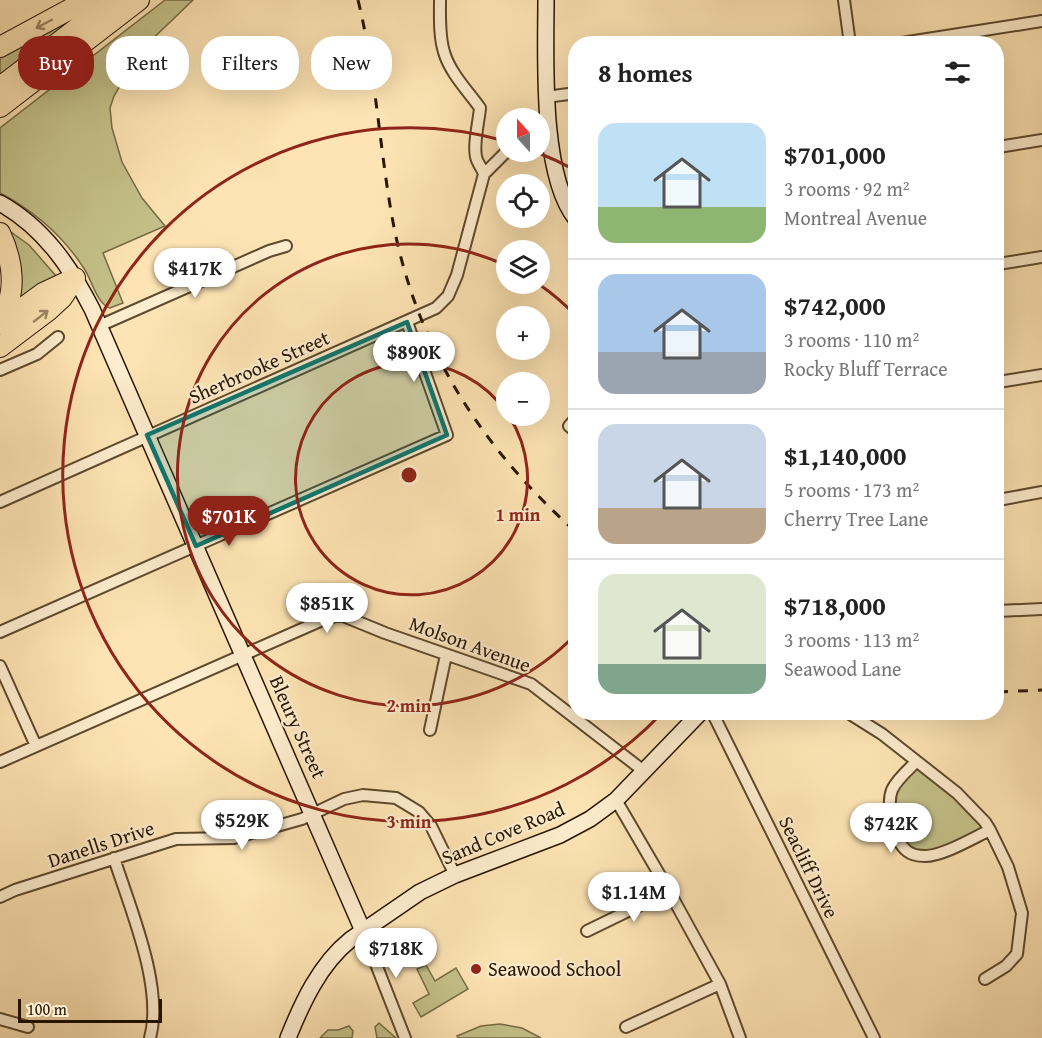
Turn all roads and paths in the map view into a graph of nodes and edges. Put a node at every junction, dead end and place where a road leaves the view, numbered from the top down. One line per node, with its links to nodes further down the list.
1 (87, 0): 10 (highway, one-way to 10)
2 (114, 0): 11 (highway)
3 (139, 0): 14 (highway)
4 (440, 0): 20 (street)
5 (546, 0): 13 (street)
6 (844, 0): 8 (street)
7 (1042, 21): 9 (street)
8 (849, 36)
9 (946, 36)
10 (0, 47)
11 (0, 87)
12 (568, 94): 13 (street)
13 (546, 97): 15 (street)
14 (0, 107)
15 (545, 108)
16 (1042, 141): 17 (street)
17 (1004, 146)
18 (550, 149): 21 (street)
19 (496, 162): 20 (street)
20 (483, 174): 29 (street, Sherbrooke Street)
21 (568, 202)
22 (0, 204): 27 (street, Bleury Street)
23 (0, 233): 28 (highway)
24 (286, 246): 30 (street)
25 (1042, 257): 26 (street)
26 (1004, 263)
27 (75, 278): 28 (highway); 30 (street, Bleury Street); 32 (highway, one-way to 27)
28 (0, 322)
29 (407, 322): 36 (street, Sherbrooke Street); 40 (street)
30 (99, 326): 36 (street, Bleury Street)
31 (58, 337): 33 (street)
32 (0, 347)
33 (0, 370)
34 (1042, 375): 35 (street)
35 (1004, 381)
36 (147, 435): 39 (street, Sherbrooke Street); 40 (street, Bleury Street)
37 (1042, 492): 38 (street)
38 (1004, 499)
39 (0, 502)
40 (196, 546): 43 (street); 44 (street, Bleury Street)
41 (1042, 609): 42 (street)
42 (1004, 611)
43 (0, 632)
44 (243, 655): 45 (street, Molson Avenue); 53 (street, Molson Avenue); 58 (street, Bleury Street)
45 (446, 655): 47 (street, Molson Avenue); 52 (street)
46 (0, 666): 53 (street)
47 (566, 710)
48 (579, 720): 56 (street, Molson Avenue)
49 (694, 720): 56 (street, Sand Cove Road)
50 (716, 720): 75 (street, Seacliff Drive)
51 (860, 720): 55 (street)
52 (430, 730)
53 (36, 747): 54 (street, Molson Avenue)
54 (0, 762)
55 (916, 762): 59 (street); 59 (street)
56 (645, 772): 57 (street, Sand Cove Road)
57 (616, 800): 61 (street, Sand Cove Road); 62 (street)
58 (312, 813): 60 (street, Danells Drive); 61 (street, Danells Drive); 64 (street, Bleury Street)
59 (990, 831): 66 (street)
60 (114, 858): 63 (street, Danells Drive); 71 (street)
61 (455, 875): 64 (street, Sand Cove Road)
62 (669, 891): 65 (street); 67 (street)
63 (0, 897)
64 (363, 931): 72 (street, Sand Cove Road); 73 (street)
65 (587, 931)
66 (985, 979)
67 (720, 984): 69 (street); 74 (street)
68 (0, 1019): 70 (street)
69 (626, 1027)
70 (28, 1028)
71 (150, 1038)
72 (288, 1038)
73 (405, 1038)
74 (740, 1038)
75 (874, 1038)

